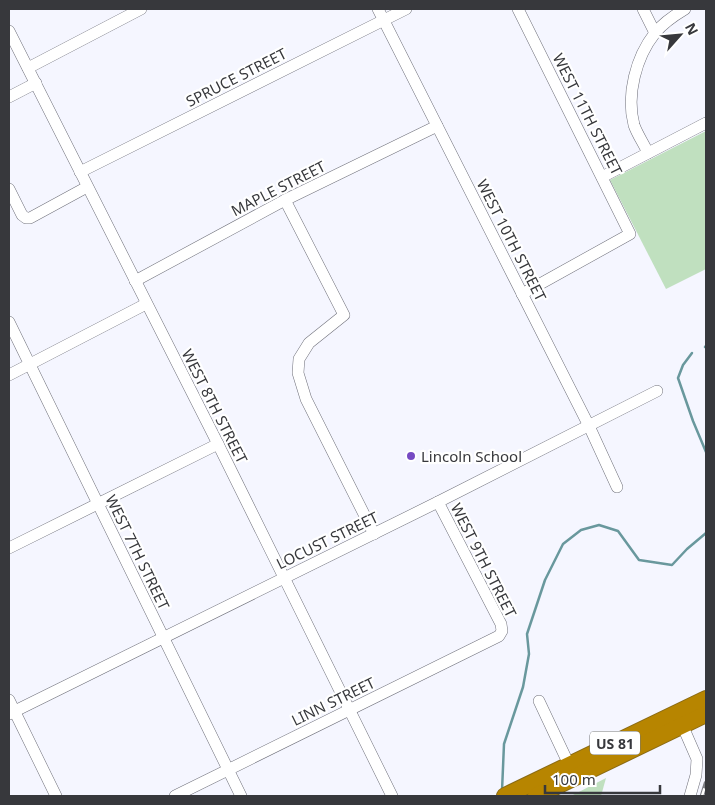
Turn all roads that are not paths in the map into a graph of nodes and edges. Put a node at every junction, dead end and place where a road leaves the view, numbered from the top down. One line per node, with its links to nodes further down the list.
1 (141, 9): 10 (street)
2 (378, 9): 7 (street, WEST 10TH STREET)
3 (406, 9): 7 (street, SPRUCE STREET)
4 (518, 9): 17 (street, WEST 11TH STREET)
5 (643, 9): 9 (street)
6 (685, 9): 9 (street)
7 (383, 20): 14 (street, WEST 10TH STREET); 16 (street, SPRUCE STREET)
8 (9, 31): 10 (street, WEST 8TH STREET)
9 (655, 33): 15 (street)
10 (28, 68): 11 (street, WEST 8TH STREET)
11 (36, 83): 12 (street); 16 (street, WEST 8TH STREET)
12 (9, 97)
13 (706, 123): 15 (street)
14 (437, 126): 20 (street, MAPLE STREET); 22 (street, WEST 10TH STREET)
15 (648, 153): 17 (street)
16 (80, 172): 18 (street, WEST 8TH STREET)
17 (602, 177): 22 (street, WEST 11TH STREET)
18 (87, 187): 19 (street); 21 (street, WEST 8TH STREET)
19 (9, 189)
20 (285, 200): 21 (street, MAPLE STREET); 33 (street)
21 (135, 281): 23 (street, WEST 8TH STREET)
22 (522, 294): 28 (street, WEST 10TH STREET)
23 (146, 304): 25 (street); 29 (street, WEST 8TH STREET)
24 (9, 322): 25 (street, WEST 7TH STREET)
25 (30, 364): 26 (street); 32 (street, WEST 7TH STREET)
26 (9, 375)
27 (657, 391): 28 (street, LOCUST STREET)
28 (589, 426): 30 (street, WEST 10TH STREET); 31 (street, LOCUST STREET)
29 (218, 444): 32 (street); 35 (street, WEST 8TH STREET)
30 (617, 487)
31 (438, 502): 33 (street, LOCUST STREET); 36 (street, WEST 9TH STREET)
32 (98, 505): 34 (street); 37 (street, WEST 7TH STREET)
33 (374, 534): 35 (street, LOCUST STREET)
34 (9, 548)
35 (283, 578): 37 (street, LOCUST STREET); 41 (street, WEST 8TH STREET)
36 (502, 631): 41 (street, LINN STREET)
37 (163, 638): 42 (street, LOCUST STREET); 45 (street, WEST 7TH STREET)
38 (706, 699): 44 (highway, US 81)
39 (9, 700): 42 (street)
40 (538, 701): 46 (street)
41 (349, 710): 45 (street, LINN STREET); 51 (street, WEST 8TH STREET)
42 (11, 713): 48 (street)
43 (706, 714): 44 (highway, US 81)
44 (679, 720): 46 (highway, US 81); 53 (street)
45 (228, 770): 49 (street, LINN STREET); 50 (street, WEST 7TH STREET)
46 (572, 771): 47 (highway, US 81)
47 (530, 792): 52 (highway, US 81)
48 (56, 796)
49 (175, 796)
50 (240, 796)
51 (392, 796)
52 (505, 796)
53 (690, 796)

